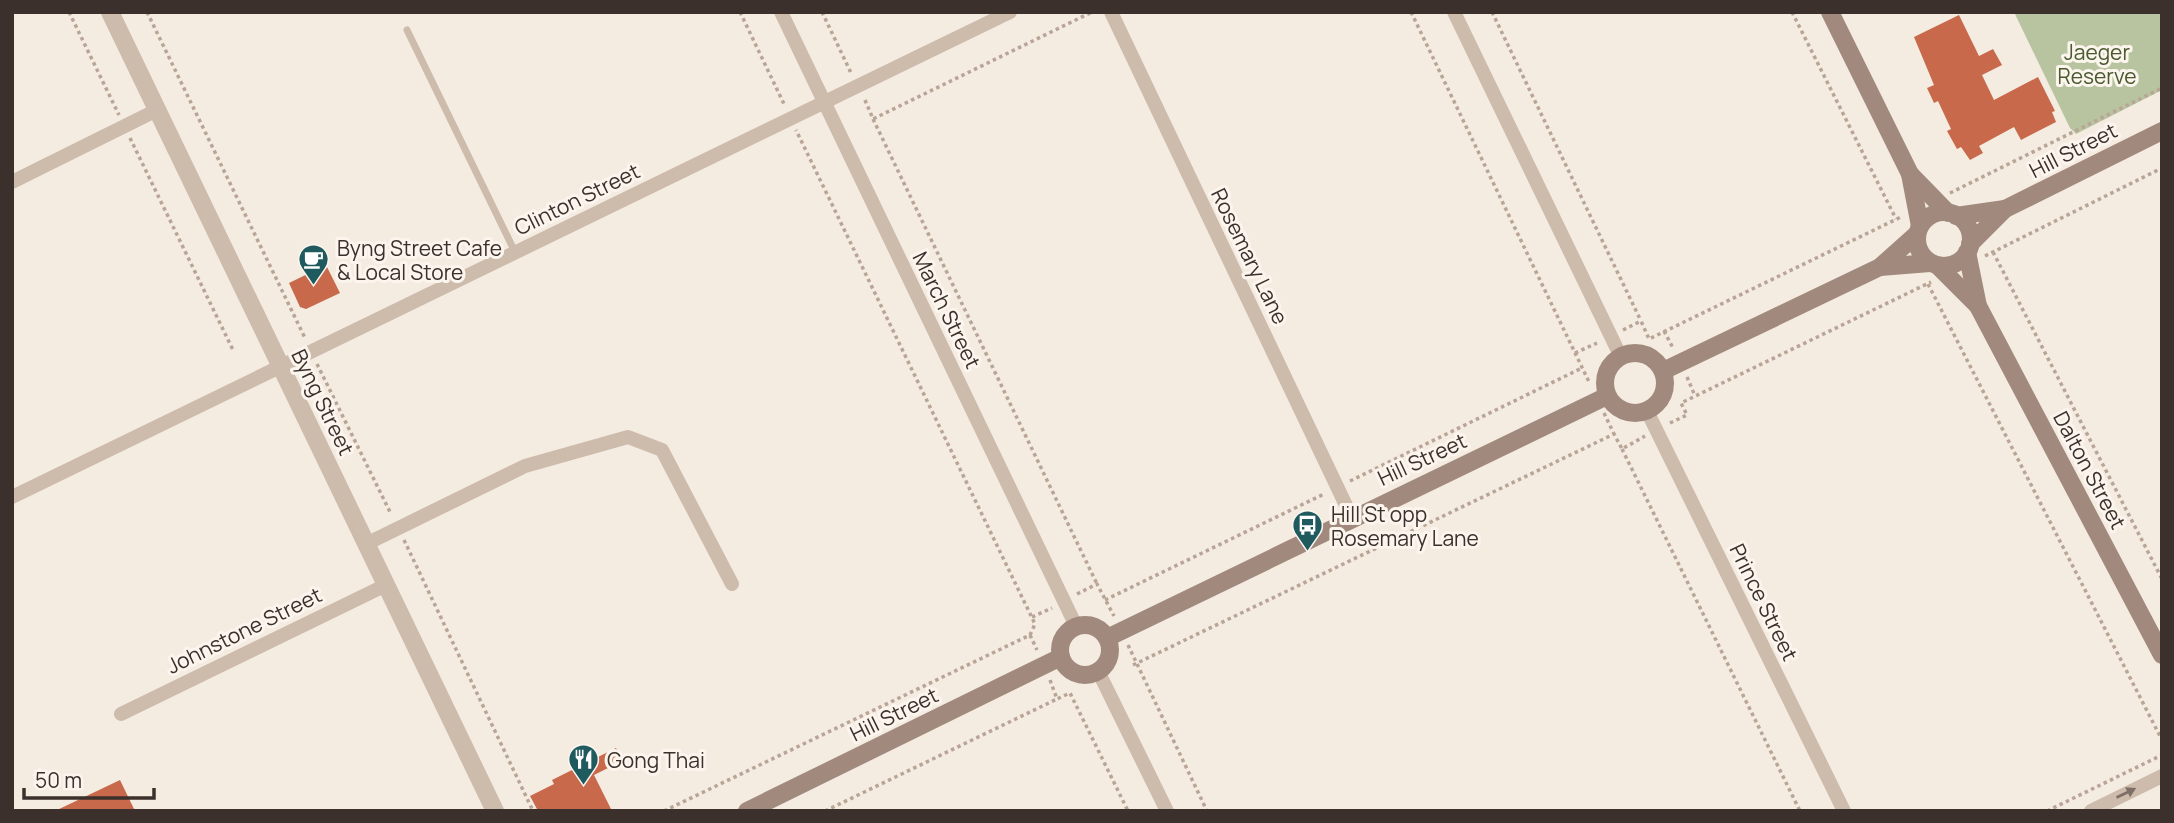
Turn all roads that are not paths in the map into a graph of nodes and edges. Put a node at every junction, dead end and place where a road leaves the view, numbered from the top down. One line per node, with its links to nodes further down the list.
1 (110, 12): 9 (street, Byng Street)
2 (781, 12): 8 (street, March Street)
3 (1010, 12): 8 (street, Clinton Street)
4 (1111, 12): 27 (street, Rosemary Lane)
5 (1454, 12): 21 (street)
6 (1830, 12): 11 (main road)
7 (407, 30): 17 (lane)
8 (824, 102): 17 (street, Clinton Street); 31 (street, March Street)
9 (157, 110): 12 (street); 22 (street, Byng Street)
10 (2162, 131): 13 (main road, Hill Street)
11 (1910, 174): 14 (main road); 15 (main road)
12 (12, 182)
13 (2005, 209): 14 (main road, Hill Street); 16 (main road, Hill Street)
14 (1946, 210): 15 (main road); 16 (main road)
15 (1918, 223): 18 (main road); 19 (main road)
16 (1969, 248): 18 (main road); 20 (main road, Dalton Street)
17 (516, 253): 22 (street, Clinton Street)
18 (1934, 264): 19 (main road); 20 (main road, Dalton Street)
19 (1880, 267): 23 (main road)
20 (1978, 306): 33 (main road, Dalton Street)
21 (1620, 355): 23 (main road); 24 (main road)
22 (281, 366): 26 (street, Clinton Street); 28 (street, Byng Street)
23 (1663, 371): 25 (main road)
24 (1603, 398): 25 (main road); 27 (main road, Hill Street)
25 (1647, 411): 41 (street, Prince Street)
26 (12, 497)
27 (1352, 518): 32 (main road, Hill Street)
28 (366, 544): 29 (street); 30 (street, Byng Street)
29 (732, 584)
30 (386, 585): 36 (street, Johnstone Street); 38 (street, Byng Street)
31 (1076, 626): 32 (main road); 34 (main road)
32 (1115, 635): 35 (main road)
33 (2162, 655)
34 (1061, 657): 35 (main road); 39 (main road, Hill Street)
35 (1098, 671): 40 (street)
36 (121, 714)
37 (2162, 776): 42 (street, one-way to 37)
38 (495, 811)
39 (747, 811)
40 (1167, 811)
41 (1844, 811)
42 (2091, 811)

